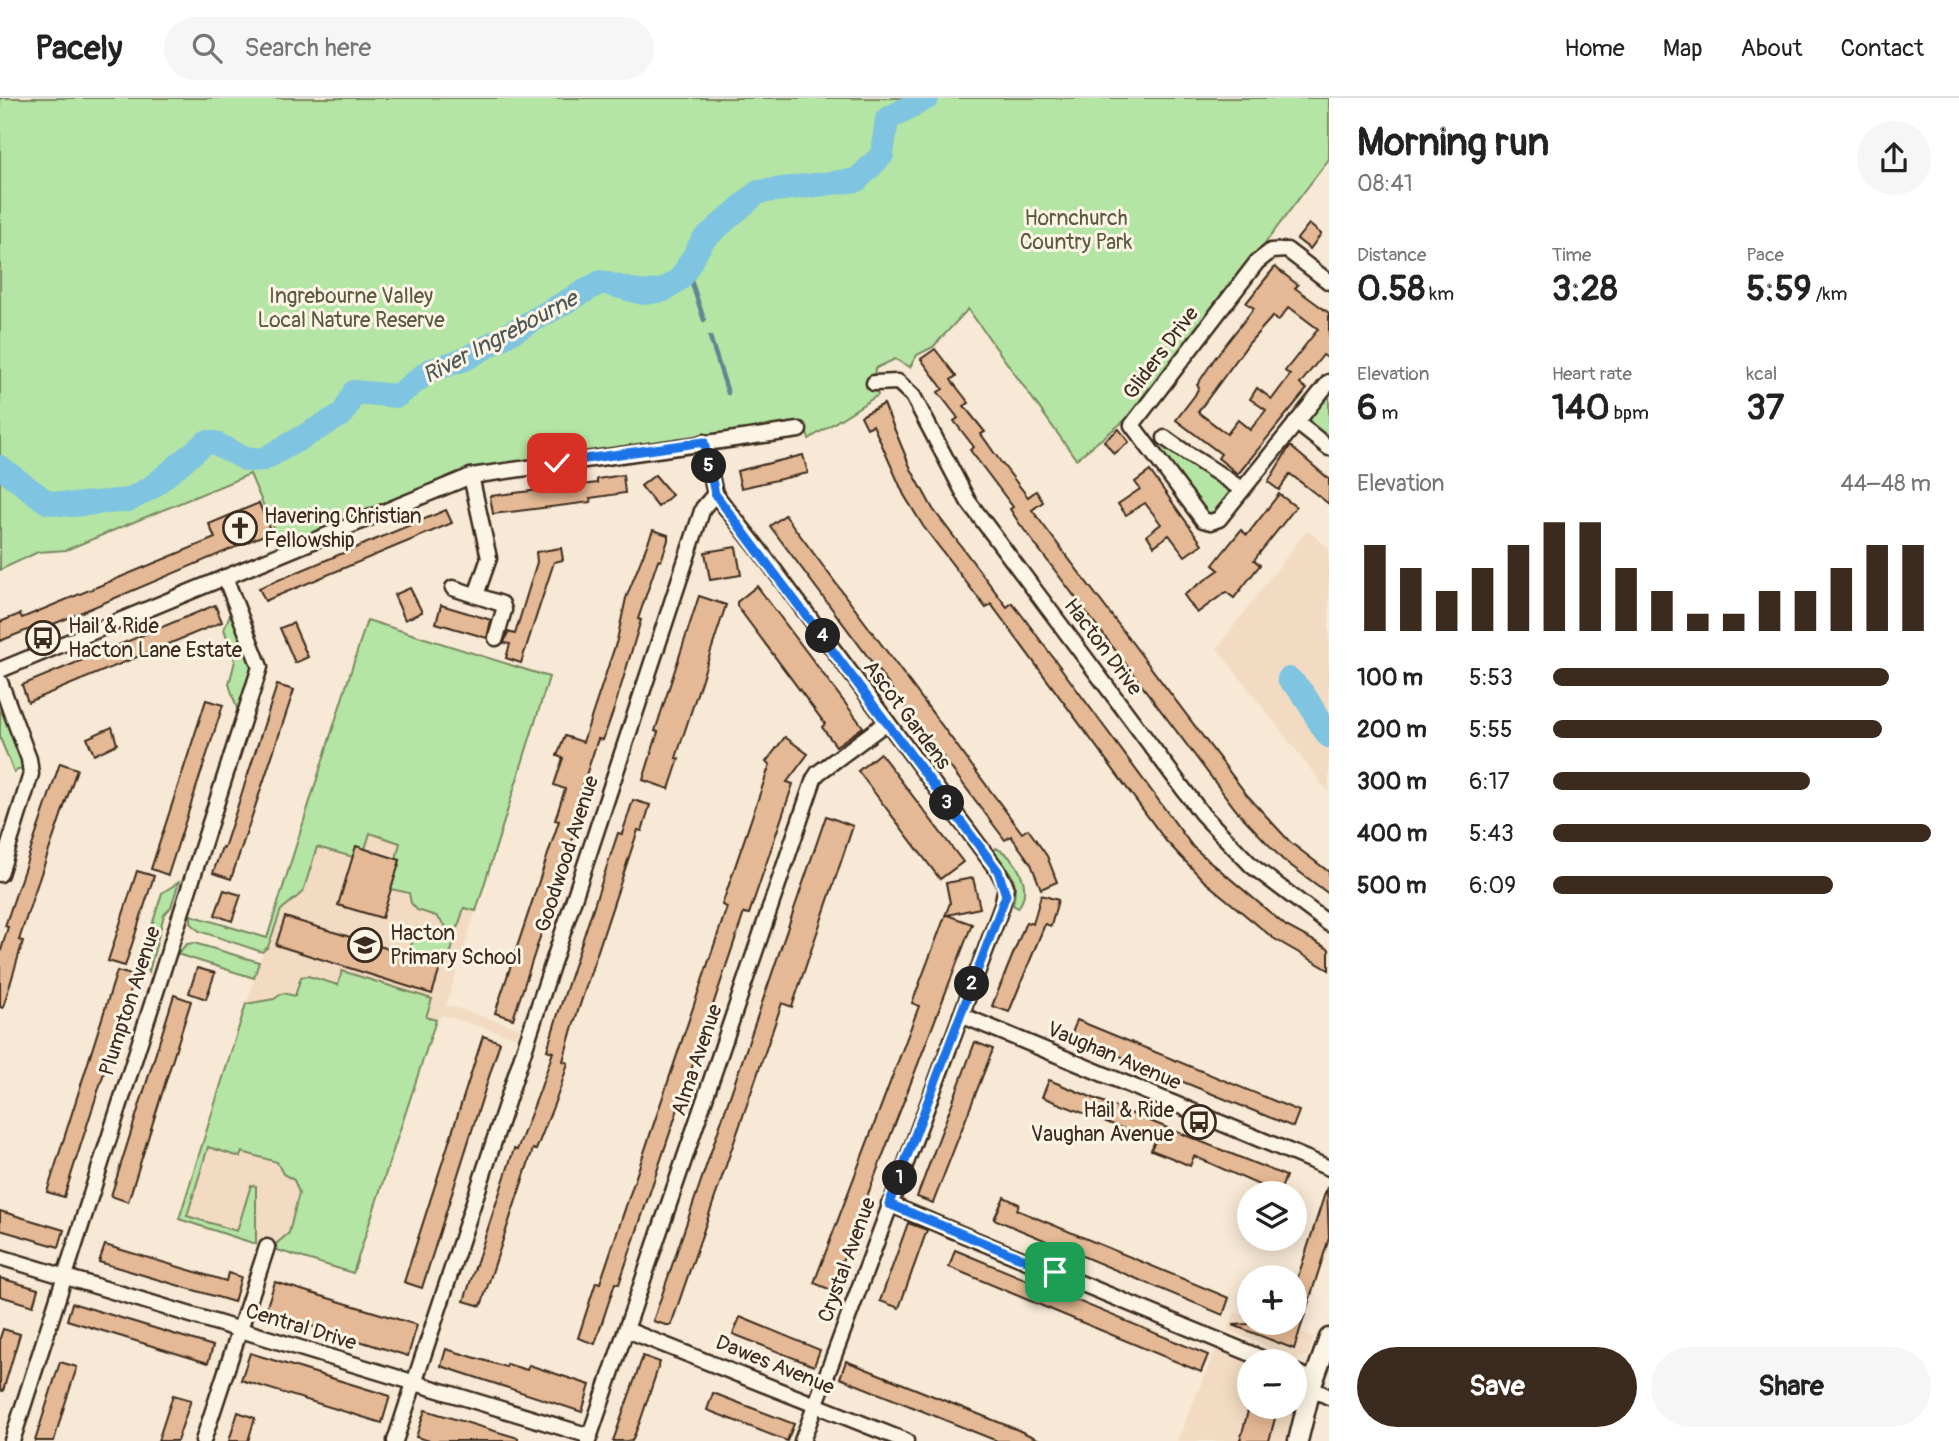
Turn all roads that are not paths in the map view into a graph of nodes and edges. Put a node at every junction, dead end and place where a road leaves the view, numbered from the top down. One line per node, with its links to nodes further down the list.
1 (1329, 282): 10 (street, Gliders Drive)
2 (1329, 382): 4 (street, Gliders Drive)
3 (874, 383): 20 (street, Hacton Drive)
4 (1296, 422): 8 (street); 10 (street, Gliders Drive)
5 (799, 430): 7 (street)
6 (1165, 438): 10 (street)
7 (704, 442): 9 (street); 11 (street)
8 (1329, 448)
9 (471, 476): 12 (street); 14 (street)
10 (1242, 490)
11 (715, 494): 18 (street, Ascot Gardens); 32 (street, Goodwood Avenue)
12 (226, 577): 16 (street); 26 (street, Plumpton Avenue)
13 (453, 588): 14 (street)
14 (476, 595): 15 (street)
15 (496, 638)
16 (0, 670)
17 (0, 682): 19 (street)
18 (887, 722): 21 (street, Ascot Gardens); 28 (street, Alma Avenue)
19 (0, 874)
20 (1329, 925)
21 (961, 1015): 22 (street, Vaughan Avenue); 23 (street, Crystal Avenue)
22 (1329, 1168)
23 (889, 1204): 30 (street); 35 (street, Crystal Avenue)
24 (267, 1247): 27 (street)
25 (0, 1257): 26 (street, Central Drive)
26 (62, 1276): 27 (street, Central Drive); 37 (street, Plumpton Avenue)
27 (238, 1330): 32 (street, Central Drive); 38 (street)
28 (627, 1330): 35 (street, Dawes Avenue); 36 (street, Alma Avenue)
29 (1329, 1338): 33 (street)
30 (1240, 1349)
31 (1307, 1380): 33 (street)
32 (414, 1383): 36 (street, Central Drive); 39 (street, Goodwood Avenue)
33 (1312, 1384): 34 (street); 42 (street)
34 (1329, 1397)
35 (817, 1405): 40 (street, Crystal Avenue); 41 (street, Dawes Avenue)
36 (589, 1439)
37 (12, 1441)
38 (203, 1441)
39 (395, 1441)
40 (802, 1441)
41 (906, 1441)
42 (1297, 1441)

